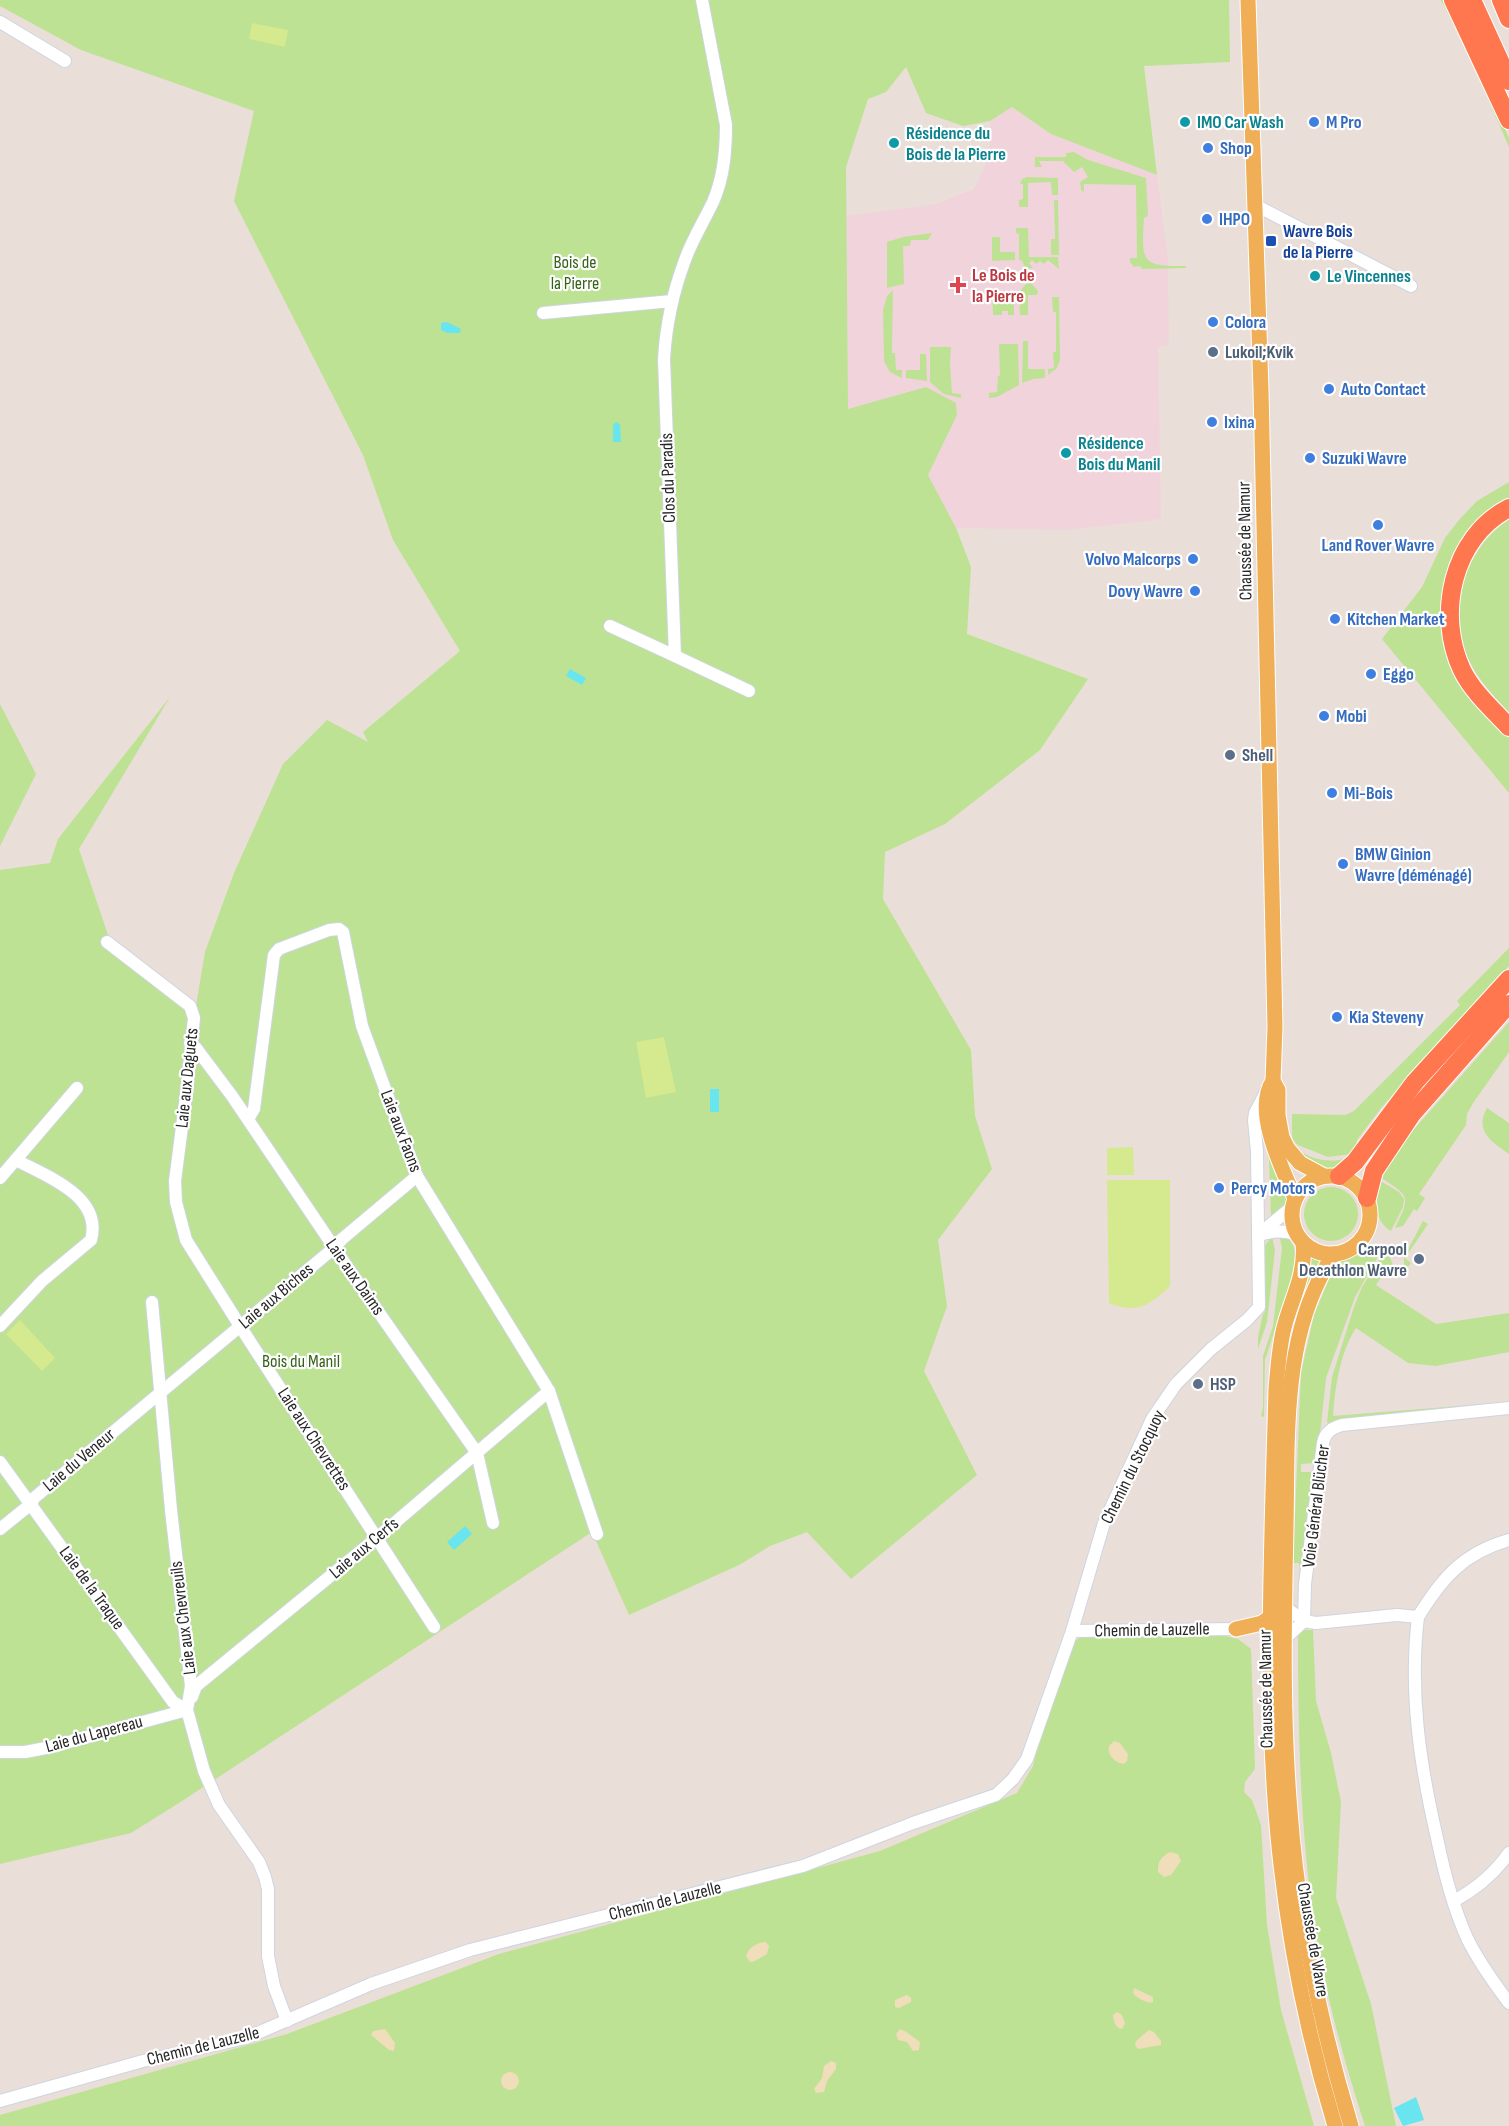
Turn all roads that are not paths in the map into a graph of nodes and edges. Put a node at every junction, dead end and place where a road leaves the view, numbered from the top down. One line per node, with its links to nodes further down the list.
1 (702, 0): 13 (street, Clos du Paradis)
2 (1248, 0): 11 (main road, Chaussée de Namur)
3 (1452, 0): 10 (highway)
4 (1472, 0): 9 (highway)
5 (1501, 0): 6 (highway)
6 (1509, 19)
7 (0, 22): 8 (street)
8 (65, 61)
9 (1509, 81)
10 (1509, 120)
11 (1255, 205): 12 (street); 24 (main road, Chaussée de Namur)
12 (1411, 286)
13 (672, 301): 14 (street); 17 (street, Clos du Paradis)
14 (543, 313)
15 (1509, 507): 19 (highway)
16 (610, 626): 17 (street)
17 (675, 656): 18 (street)
18 (749, 691)
19 (1509, 727)
20 (107, 942): 23 (street, Laie aux Daguets)
21 (1509, 979): 29 (highway)
22 (1509, 1004): 31 (highway)
23 (190, 1043): 26 (street, Laie aux Daims); 33 (street, Laie aux Daguets)
24 (1270, 1085): 29 (main road, Chaussée de Namur); 32 (main road, Chaussée de Namur); 34 (street, Chemin du Stocquoy)
25 (77, 1088): 27 (street)
26 (248, 1119): 28 (street, Laie aux Faons); 36 (street, Laie aux Daims)
27 (16, 1160): 30 (street); 39 (street)
28 (417, 1176): 36 (street, Laie aux Biches); 41 (street, Laie aux Faons)
29 (1332, 1176): 31 (main road, Chaussée de Namur); 32 (main road)
30 (0, 1178)
31 (1367, 1198): 37 (main road)
32 (1294, 1202): 34 (street); 35 (main road, Chaussée de Namur)
33 (180, 1218): 40 (street, Laie aux Chevrettes)
34 (1258, 1235): 35 (street); 58 (street, Chemin du Stocquoy)
35 (1300, 1239): 37 (main road); 53 (main road, Chaussée de Namur)
36 (334, 1248): 40 (street, Laie aux Biches); 44 (street, Laie aux Daims)
37 (1334, 1254): 52 (main road, Chaussée de Namur)
38 (152, 1302): 42 (street, Laie aux Chevreuils)
39 (0, 1326)
40 (240, 1326): 42 (street, Laie aux Biches); 50 (street, Laie aux Chevrettes)
41 (549, 1391): 44 (street, Laie aux Cerfs); 49 (street, Laie aux Faons)
42 (161, 1393): 46 (street, Laie du Veneur); 60 (street, Laie aux Chevreuils)
43 (1509, 1408): 55 (street, Voie Général Blücher)
44 (477, 1453): 47 (street, Laie aux Daims); 50 (street, Laie aux Cerfs)
45 (0, 1462): 46 (street, Laie de la Traque)
46 (31, 1504): 48 (street, Laie du Veneur); 60 (street, Laie de la Traque)
47 (493, 1523)
48 (0, 1529)
49 (597, 1534)
50 (378, 1537): 56 (street, Laie aux Chevrettes); 60 (street, Laie aux Cerfs)
51 (1509, 1540): 54 (street)
52 (1285, 1607): 55 (street); 59 (main road, Chaussée de Namur)
53 (1272, 1616): 57 (main road); 59 (main road, Chaussée de Namur)
54 (1418, 1617): 55 (street); 64 (street)
55 (1304, 1621): 59 (street)
56 (434, 1627)
57 (1236, 1629): 58 (street, Chemin de Lauzelle); 59 (main road)
58 (1072, 1631): 66 (street, Chemin de Lauzelle)
59 (1278, 1640): 62 (main road, Chaussée de Namur); 69 (main road, Chaussée de Namur)
60 (187, 1710): 61 (street, Laie du Lapereau); 66 (street, Laie aux Chevreuils)
61 (0, 1752)
62 (1273, 1756): 68 (main road, Chaussée de Wavre)
63 (1509, 1853): 64 (street)
64 (1454, 1901): 65 (street)
65 (1509, 2003)
66 (287, 2020): 67 (street, Chemin de Lauzelle)
67 (0, 2101)
68 (1335, 2126)
69 (1350, 2126)

